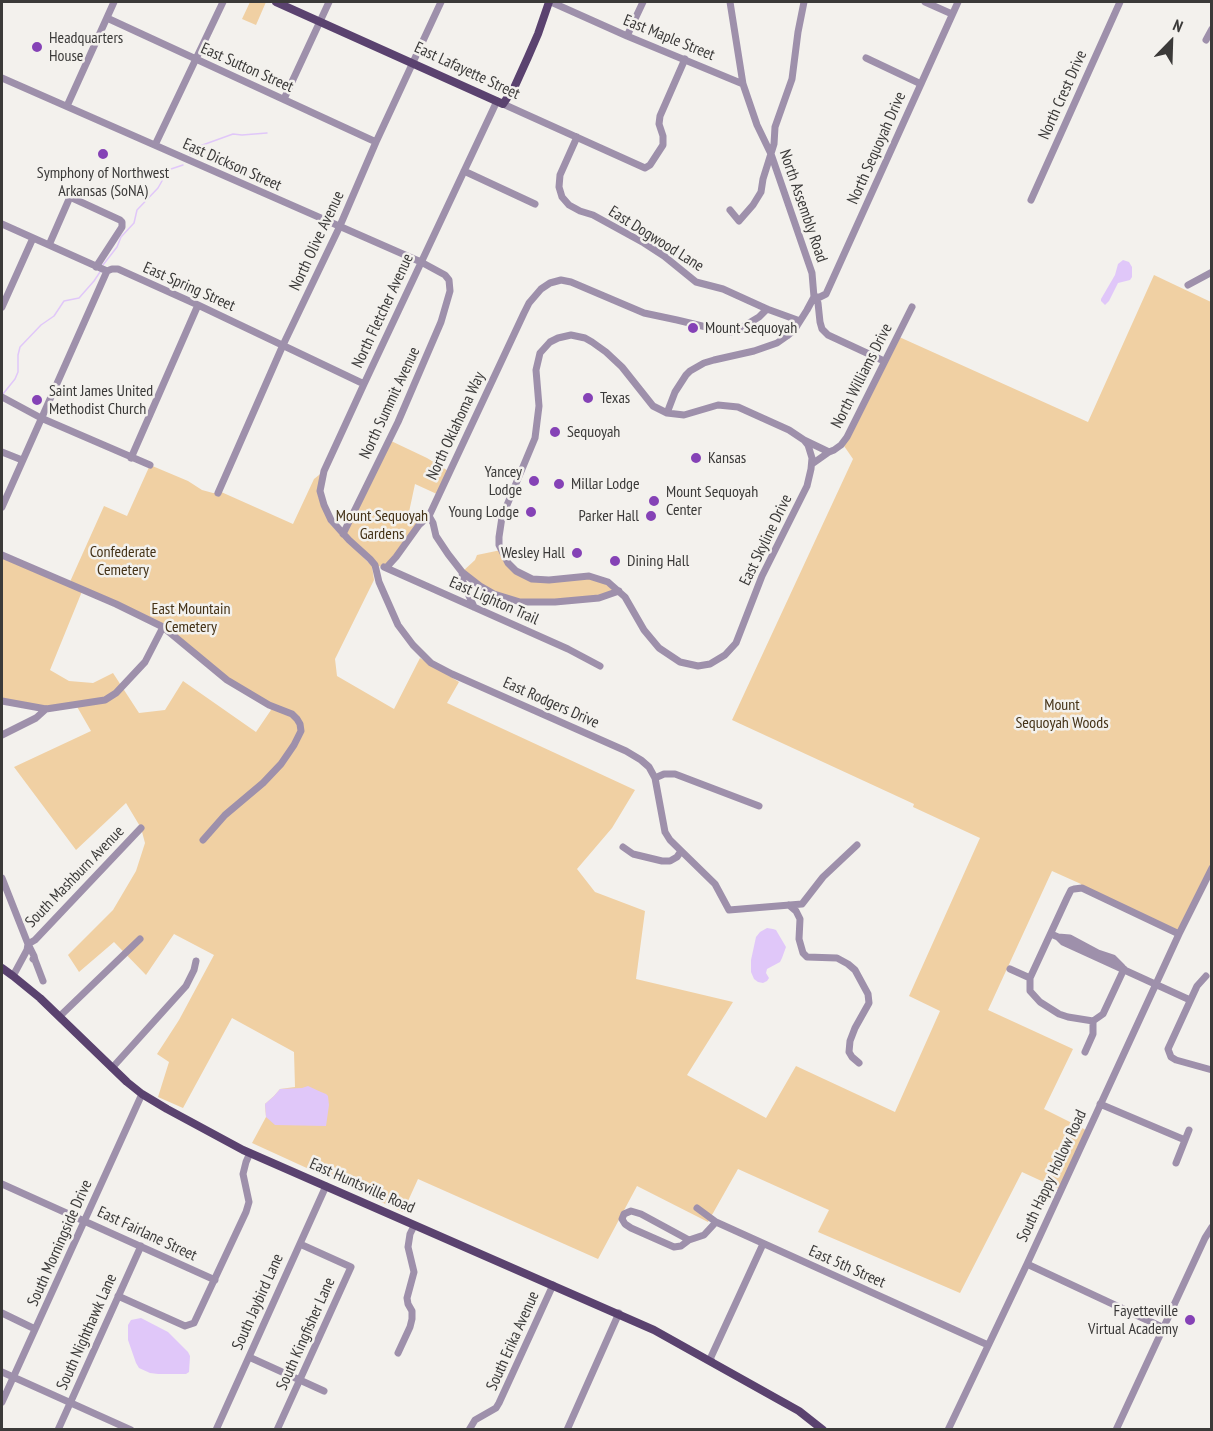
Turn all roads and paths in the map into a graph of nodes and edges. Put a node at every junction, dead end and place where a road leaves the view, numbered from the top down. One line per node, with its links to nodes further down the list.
1 (114, 2): 14 (street)
2 (223, 2): 20 (street)
3 (276, 2): 15 (main road, East Lafayette Street)
4 (329, 2): 15 (street)
5 (441, 2): 22 (street, North Olive Avenue)
6 (550, 2): 17 (street, East Maple Street); 27 (main road)
7 (644, 2): 17 (street)
8 (730, 2): 24 (street, North Assembly Road)
9 (804, 2): 32 (street)
10 (925, 2): 13 (street)
11 (958, 2): 13 (street, North Sequoyah Drive)
12 (1120, 2): 34 (street, North Crest Drive)
13 (952, 14): 25 (street, North Sequoyah Drive)
14 (107, 18): 20 (street, East Sutton Street); 28 (street)
15 (320, 21): 22 (main road, East Lafayette Street); 26 (street)
16 (1212, 28): 18 (street)
17 (627, 36): 21 (street, East Maple Street)
18 (1206, 40)
19 (866, 58): 25 (street)
20 (195, 59): 26 (street, East Sutton Street); 31 (street)
21 (685, 59): 24 (street, East Maple Street); 29 (street, East Lafayette Street)
22 (413, 63): 27 (main road, East Lafayette Street); 30 (street, North Olive Avenue)
23 (2, 78): 28 (street, East Dickson Street)
24 (744, 84): 32 (street, North Assembly Road)
25 (921, 84): 47 (street, North Sequoyah Drive)
26 (284, 99): 30 (street, East Sutton Street)
27 (500, 102): 29 (street, East Lafayette Street); 33 (street, North Fletcher Avenue)
28 (67, 106): 31 (street, East Dickson Street)
29 (577, 137): 51 (street, East Dogwood Lane)
30 (376, 142): 38 (street, North Olive Avenue)
31 (155, 145): 38 (street, East Dickson Street)
32 (771, 154): 36 (street); 47 (street, North Assembly Road)
33 (464, 171): 35 (street); 41 (street, North Fletcher Avenue)
34 (1031, 200)
35 (535, 204)
36 (730, 210)
37 (2, 224): 39 (street, East Spring Street)
38 (339, 228): 41 (street, East Dickson Street); 53 (street, North Olive Avenue)
39 (33, 238): 40 (street, East Spring Street); 49 (street)
40 (49, 245): 42 (street, East Spring Street); 42 (street)
41 (421, 262): 45 (street, East Dickson Street); 55 (street, North Fletcher Avenue)
42 (96, 267): 43 (street, East Spring Street)
43 (107, 271): 48 (street, East Spring Street); 58 (street)
44 (1212, 272): 46 (street)
45 (449, 280): 69 (street, North Summit Avenue)
46 (1188, 285)
47 (814, 297): 52 (street); 54 (street, North Assembly Road)
48 (198, 305): 53 (street, East Spring Street); 62 (street)
49 (2, 307)
50 (912, 307): 54 (street, North Williams Drive)
51 (767, 309): 52 (street, East Dogwood Lane); 68 (street, North Oklahoma Way)
52 (800, 321): 57 (street)
53 (283, 345): 55 (street, East Spring Street); 66 (street, North Olive Avenue)
54 (884, 361): 61 (street, North Williams Drive)
55 (364, 384): 69 (street, North Fletcher Avenue)
56 (2, 397): 58 (street)
57 (667, 413): 59 (street); 74 (street)
58 (41, 418): 62 (street); 63 (street)
59 (804, 440): 61 (street); 64 (street)
60 (2, 452): 63 (street)
61 (829, 452): 64 (street, North Williams Drive)
62 (131, 458): 65 (street)
63 (22, 460): 67 (street)
64 (812, 464): 74 (street, East Skyline Drive)
65 (150, 465)
66 (218, 493)
67 (2, 507)
68 (429, 516): 72 (street, North Oklahoma Way); 73 (street)
69 (343, 534): 71 (street, East Rodgers Drive)
70 (2, 555): 76 (street)
71 (375, 565): 72 (street, East Lighton Trail); 81 (street, East Rodgers Drive)
72 (386, 568): 75 (street, East Lighton Trail)
73 (462, 572): 74 (street); 75 (street)
74 (620, 591)
75 (474, 607): 77 (street, East Lighton Trail)
76 (163, 627): 79 (street); 84 (street)
77 (600, 666)
78 (2, 702): 79 (street)
79 (46, 709): 80 (street)
80 (2, 735)
81 (655, 778): 82 (street); 87 (street)
82 (759, 806)
83 (141, 828): 94 (street, South Mashburn Avenue)
84 (203, 840)
85 (857, 845): 90 (street)
86 (623, 846): 87 (street)
87 (681, 851): 90 (street)
88 (1212, 868): 92 (street, South Happy Hollow Road)
89 (2, 878): 94 (street)
90 (789, 905): 110 (street)
91 (1050, 934): 92 (street); 100 (street); 103 (street)
92 (1179, 934): 105 (street, South Happy Hollow Road)
93 (140, 939): 107 (street)
94 (28, 944): 95 (street); 96 (street)
95 (22, 960): 96 (street); 101 (street)
96 (35, 960): 104 (street)
97 (196, 961): 111 (street)
98 (2, 968): 101 (main road, East Huntsville Road)
99 (1010, 969): 103 (street)
100 (1124, 969): 105 (street); 108 (street)
101 (13, 976): 107 (main road, East Huntsville Road)
102 (1206, 976): 106 (street)
103 (1030, 978): 108 (street)
104 (44, 981)
105 (1156, 984): 106 (street); 114 (street, South Happy Hollow Road)
106 (1190, 1000): 112 (street)
107 (60, 1016): 111 (main road, East Huntsville Road)
108 (1093, 1021): 109 (street)
109 (1085, 1052)
110 (859, 1063)
111 (112, 1068): 113 (main road, East Huntsville Road)
112 (1212, 1070)
113 (142, 1094): 117 (main road, East Huntsville Road); 122 (street, South Morningside Drive)
114 (1100, 1104): 116 (street); 130 (street, South Happy Hollow Road)
115 (1189, 1130): 116 (street)
116 (1185, 1140): 118 (street)
117 (250, 1153): 120 (main road, East Huntsville Road); 131 (street)
118 (1176, 1163)
119 (2, 1184): 122 (street, East Fairlane Street)
120 (326, 1186): 124 (main road, East Huntsville Road); 127 (street, South Jaybird Lane)
121 (698, 1208): 123 (street, East 5th Street)
122 (84, 1220): 129 (street, East Fairlane Street); 137 (street, South Morningside Drive)
123 (716, 1222): 126 (street); 128 (street, East 5th Street)
124 (414, 1226): 132 (main road, East Huntsville Road); 139 (street)
125 (1212, 1227): 136 (street)
126 (690, 1240): 126 (street)
127 (300, 1244): 140 (street, South Jaybird Lane); 144 (street, South Kingfisher Lane)
128 (763, 1244): 138 (street, East 5th Street); 141 (street)
129 (141, 1246): 131 (street, East Fairlane Street); 133 (street, South Nighthawk Lane)
130 (1027, 1264): 136 (street); 138 (street, South Happy Hollow Road)
131 (215, 1280): 133 (street)
132 (553, 1285): 135 (main road, East Huntsville Road); 152 (street, South Erika Avenue)
133 (118, 1296): 147 (street, South Nighthawk Lane)
134 (2, 1313): 137 (street)
135 (619, 1313): 141 (main road, East Huntsville Road); 153 (street)
136 (1164, 1328): 156 (street)
137 (36, 1329): 143 (street, South Morningside Drive)
138 (988, 1345): 155 (street, South Happy Hollow Road)
139 (398, 1353)
140 (249, 1357): 144 (street); 150 (street, South Jaybird Lane)
141 (711, 1361): 154 (main road, East Huntsville Road)
142 (2, 1372): 143 (street)
143 (13, 1377): 146 (street, South Morningside Drive); 147 (street)
144 (300, 1380): 145 (street); 151 (street, South Kingfisher Lane)
145 (324, 1391)
146 (2, 1402)
147 (70, 1402): 148 (street); 149 (street, South Nighthawk Lane)
148 (129, 1429)
149 (58, 1430)
150 (216, 1430)
151 (277, 1430)
152 (469, 1430)
153 (567, 1430)
154 (823, 1430)
155 (948, 1430)
156 (1116, 1430)

